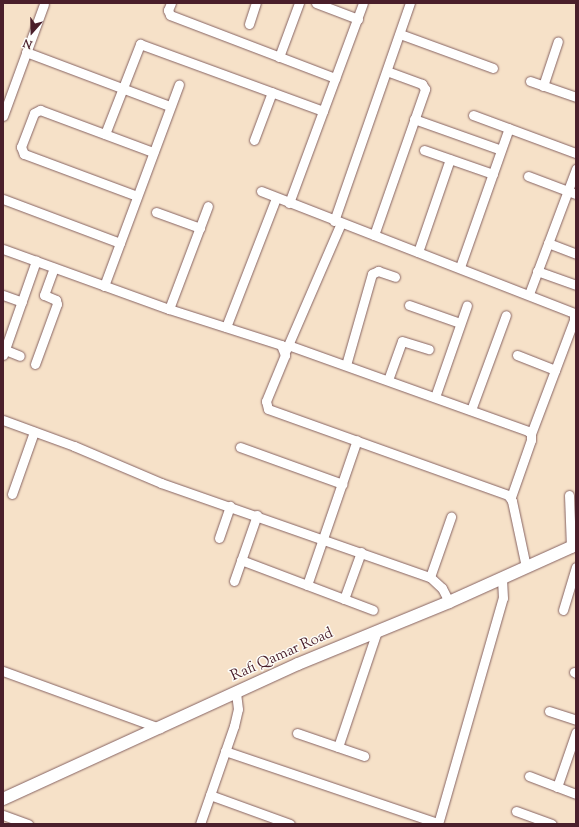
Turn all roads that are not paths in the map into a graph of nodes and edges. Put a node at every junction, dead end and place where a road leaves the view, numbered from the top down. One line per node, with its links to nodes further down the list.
1 (171, 3): 13 (street)
2 (256, 3): 9 (street)
3 (300, 3): 13 (street)
4 (316, 3): 8 (street)
5 (364, 3): 8 (street)
6 (410, 3): 10 (street)
7 (44, 4): 12 (street)
8 (358, 19): 16 (street)
9 (249, 24)
10 (400, 34): 14 (street); 15 (street)
11 (558, 41): 19 (street)
12 (26, 52): 20 (street); 22 (street)
13 (280, 56): 16 (street)
14 (493, 68)
15 (387, 71): 28 (street); 48 (street)
16 (336, 78): 25 (street)
17 (530, 81): 19 (street)
18 (179, 84): 24 (street)
19 (543, 86): 23 (street)
20 (122, 88): 21 (street); 24 (street); 30 (street)
21 (272, 92): 25 (street); 31 (street)
22 (6, 94): 27 (street)
23 (576, 97)
24 (170, 106): 34 (street)
25 (323, 111): 45 (street)
26 (473, 115): 29 (street)
27 (3, 116)
28 (414, 119): 33 (street); 50 (street)
29 (509, 128): 33 (street); 35 (street)
30 (105, 134): 34 (street); 42 (street)
31 (254, 140)
32 (424, 150): 36 (street)
33 (501, 150): 38 (street)
34 (153, 152): 42 (street)
35 (576, 153)
36 (450, 159): 38 (street); 54 (street)
37 (576, 169): 41 (street)
38 (493, 174): 57 (street)
39 (528, 176): 41 (street)
40 (261, 191): 43 (street)
41 (572, 193): 52 (street)
42 (137, 196): 51 (street)
43 (276, 198): 45 (street); 71 (street)
44 (3, 199): 51 (street)
45 (289, 203): 48 (street)
46 (208, 206): 49 (street)
47 (156, 212): 49 (street)
48 (337, 222): 50 (street); 72 (street)
49 (200, 228): 68 (street)
50 (374, 235): 54 (street)
51 (120, 243): 62 (street)
52 (548, 243): 55 (street); 59 (street)
53 (3, 249): 56 (street)
54 (418, 252): 57 (street)
55 (576, 254)
56 (36, 261): 58 (street); 65 (street)
57 (460, 267): 63 (street)
58 (54, 268): 62 (street); 77 (street)
59 (537, 271): 61 (street); 63 (street)
60 (395, 277): 78 (street)
61 (576, 285)
62 (104, 286): 68 (street)
63 (529, 294): 79 (street)
64 (3, 295): 65 (street)
65 (22, 302): 74 (street)
66 (409, 305): 70 (street)
67 (467, 305): 70 (street)
68 (169, 309): 71 (street)
69 (506, 315): 82 (street)
70 (460, 323): 81 (street)
71 (226, 327): 72 (street)
72 (287, 348): 78 (street); 86 (street)
73 (428, 349): 80 (street)
74 (4, 351): 76 (street)
75 (517, 355): 79 (street)
76 (20, 356)
77 (35, 364)
78 (346, 365): 80 (street)
79 (555, 370): 85 (street)
80 (388, 380): 81 (street)
81 (435, 397): 82 (street)
82 (472, 410): 85 (street)
83 (3, 420): 84 (street)
84 (34, 432): 89 (street); 92 (street)
85 (531, 434): 91 (street)
86 (358, 440): 88 (street); 91 (street)
87 (240, 447): 88 (street)
88 (342, 484): 96 (street)
89 (12, 494)
90 (569, 495): 97 (street)
91 (511, 497): 100 (street)
92 (230, 506): 93 (street); 95 (street)
93 (257, 515): 96 (street); 99 (street)
94 (451, 517): 102 (street)
95 (219, 538)
96 (323, 538): 98 (street); 105 (street)
97 (573, 546): 100 (street, Rafi Qamar Road)
98 (361, 552): 102 (street); 106 (street)
99 (241, 560): 104 (street); 105 (street)
100 (526, 567): 103 (street, Rafi Qamar Road)
101 (576, 567): 109 (street)
102 (430, 577): 107 (street)
103 (502, 579): 107 (street, Rafi Qamar Road); 128 (street)
104 (234, 581)
105 (307, 584): 106 (street)
106 (344, 599): 108 (street)
107 (449, 602): 110 (street, Rafi Qamar Road)
108 (373, 610)
109 (563, 610)
110 (377, 632): 112 (street, Rafi Qamar Road); 118 (street)
111 (3, 671): 115 (street)
112 (236, 693): 115 (street, Rafi Qamar Road); 119 (street)
113 (549, 711): 114 (street)
114 (576, 720)
115 (160, 728): 125 (street, Rafi Qamar Road)
116 (576, 732): 122 (street)
117 (297, 733): 118 (street)
118 (338, 747): 120 (street)
119 (225, 751): 124 (street); 128 (street)
120 (364, 756)
121 (529, 776): 122 (street)
122 (557, 787): 123 (street)
123 (576, 794)
124 (210, 796): 130 (street); 131 (street)
125 (3, 799)
126 (516, 810): 132 (street)
127 (3, 815): 129 (street)
128 (438, 823)
129 (28, 824)
130 (200, 824)
131 (290, 824)
132 (552, 824)

